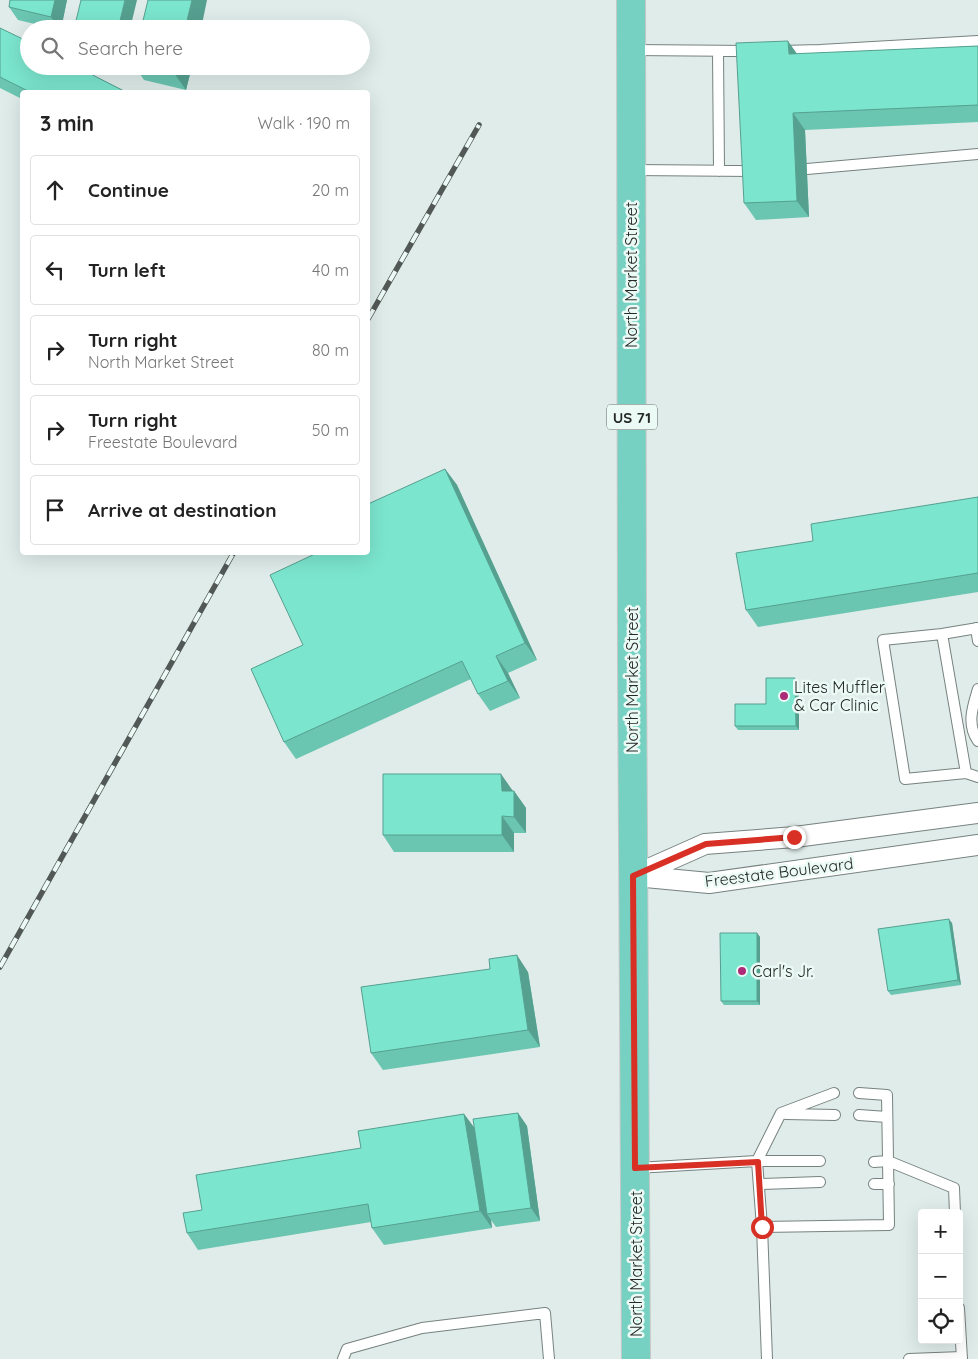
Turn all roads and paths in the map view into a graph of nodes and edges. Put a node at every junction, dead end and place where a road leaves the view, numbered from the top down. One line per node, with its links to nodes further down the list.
1 (631, 0): 3 (main road, North Market Street / US 71)
2 (978, 41): 4 (lane)
3 (631, 50): 4 (lane); 7 (main road, North Market Street / US 71)
4 (718, 51): 8 (lane)
5 (978, 154): 6 (lane)
6 (807, 169)
7 (631, 170): 8 (lane); 19 (main road, North Market Street / US 71)
8 (719, 171): 9 (lane)
9 (754, 172)
10 (977, 628): 11 (lane); 12 (lane)
11 (942, 634): 15 (lane); 15 (lane)
12 (978, 641)
13 (978, 689): 14 (lane)
14 (978, 741)
15 (966, 773): 16 (lane)
16 (978, 777)
17 (978, 813): 19 (street, Freestate Boulevard)
18 (978, 845): 19 (street, Freestate Boulevard)
19 (633, 876): 30 (main road, North Market Street / US 71)
20 (834, 1093): 22 (lane)
21 (859, 1093): 25 (lane)
22 (781, 1114): 23 (lane); 28 (lane)
23 (835, 1114)
24 (859, 1115): 25 (lane)
25 (887, 1117): 27 (lane)
26 (820, 1161): 28 (lane)
27 (888, 1161): 29 (lane); 34 (lane); 35 (lane)
28 (758, 1162): 30 (lane); 32 (lane)
29 (874, 1162)
30 (635, 1168): 41 (main road, North Market Street / US 71)
31 (820, 1182): 32 (lane)
32 (759, 1184): 36 (lane)
33 (874, 1184): 34 (lane)
34 (889, 1184): 36 (lane)
35 (955, 1209)
36 (762, 1227): 42 (lane)
37 (961, 1344): 38 (lane)
38 (962, 1358): 43 (lane)
39 (343, 1359): 40 (lane)
40 (549, 1359)
41 (636, 1359)
42 (767, 1359)
43 (909, 1359)

